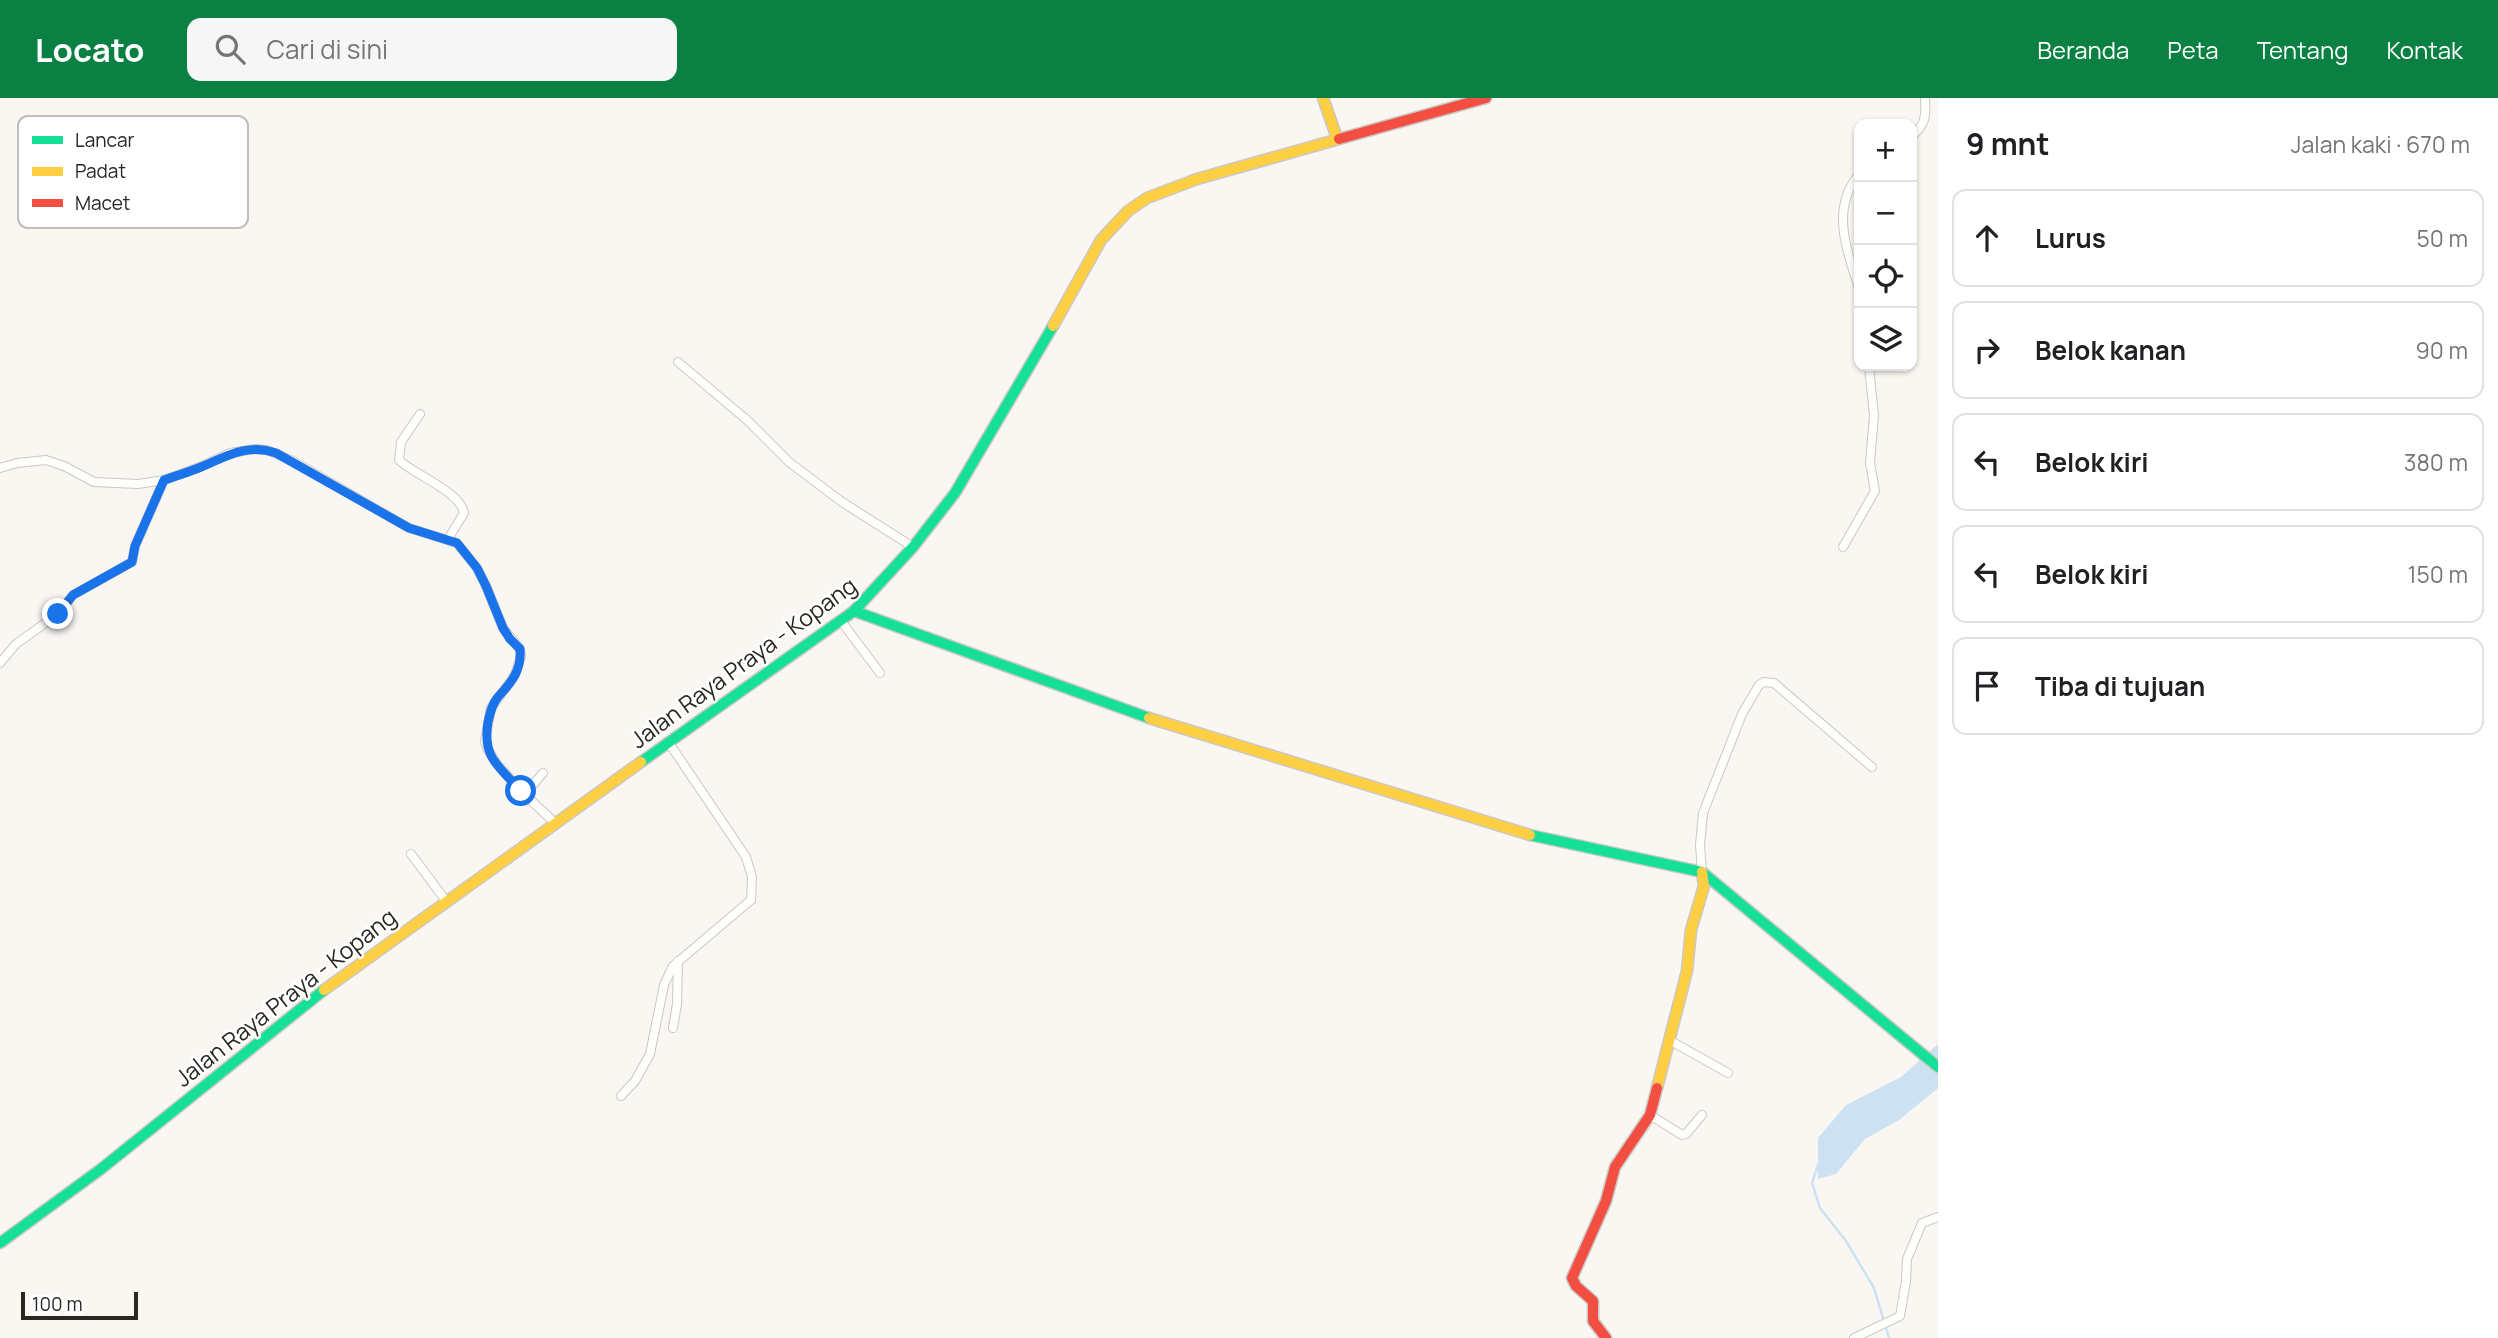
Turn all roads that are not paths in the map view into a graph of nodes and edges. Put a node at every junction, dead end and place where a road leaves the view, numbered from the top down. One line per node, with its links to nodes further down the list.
1 (1323, 98): 5 (main road)
2 (1486, 98): 5 (main road, Jalan Raya Praya - Kopang)
3 (1925, 98): 4 (street)
4 (1917, 132)
5 (1337, 138): 14 (main road, Jalan Raya Praya - Kopang)
6 (1854, 182): 7 (street)
7 (1854, 267)
8 (678, 362): 14 (street)
9 (1870, 371): 15 (street)
10 (419, 414): 13 (street)
11 (0, 468): 12 (street)
12 (164, 480): 13 (street); 18 (street)
13 (448, 539): 23 (street)
14 (913, 547): 16 (main road, Jalan Raya Praya - Kopang)
15 (1843, 547)
16 (855, 611): 17 (main road, Jalan Raya Praya - Kopang); 26 (main road)
17 (841, 621): 19 (street); 20 (main road, Jalan Raya Praya - Kopang)
18 (0, 663)
19 (880, 673)
20 (669, 743): 24 (main road, Jalan Raya Praya - Kopang); 28 (street)
21 (1872, 767): 26 (street)
22 (543, 773): 23 (street)
23 (525, 794): 24 (street)
24 (555, 823): 27 (main road, Jalan Raya Praya - Kopang)
25 (411, 854): 27 (street)
26 (1702, 872): 30 (main road); 31 (main road)
27 (446, 901): 37 (main road, Jalan Raya Praya - Kopang)
28 (678, 961): 29 (street); 33 (street)
29 (673, 1028)
30 (1669, 1040): 32 (street); 34 (main road)
31 (1938, 1066)
32 (1728, 1073)
33 (621, 1096)
34 (1650, 1115): 35 (street); 38 (main road)
35 (1702, 1115)
36 (1938, 1217): 39 (street)
37 (0, 1242)
38 (1605, 1338)
39 (1854, 1338)

